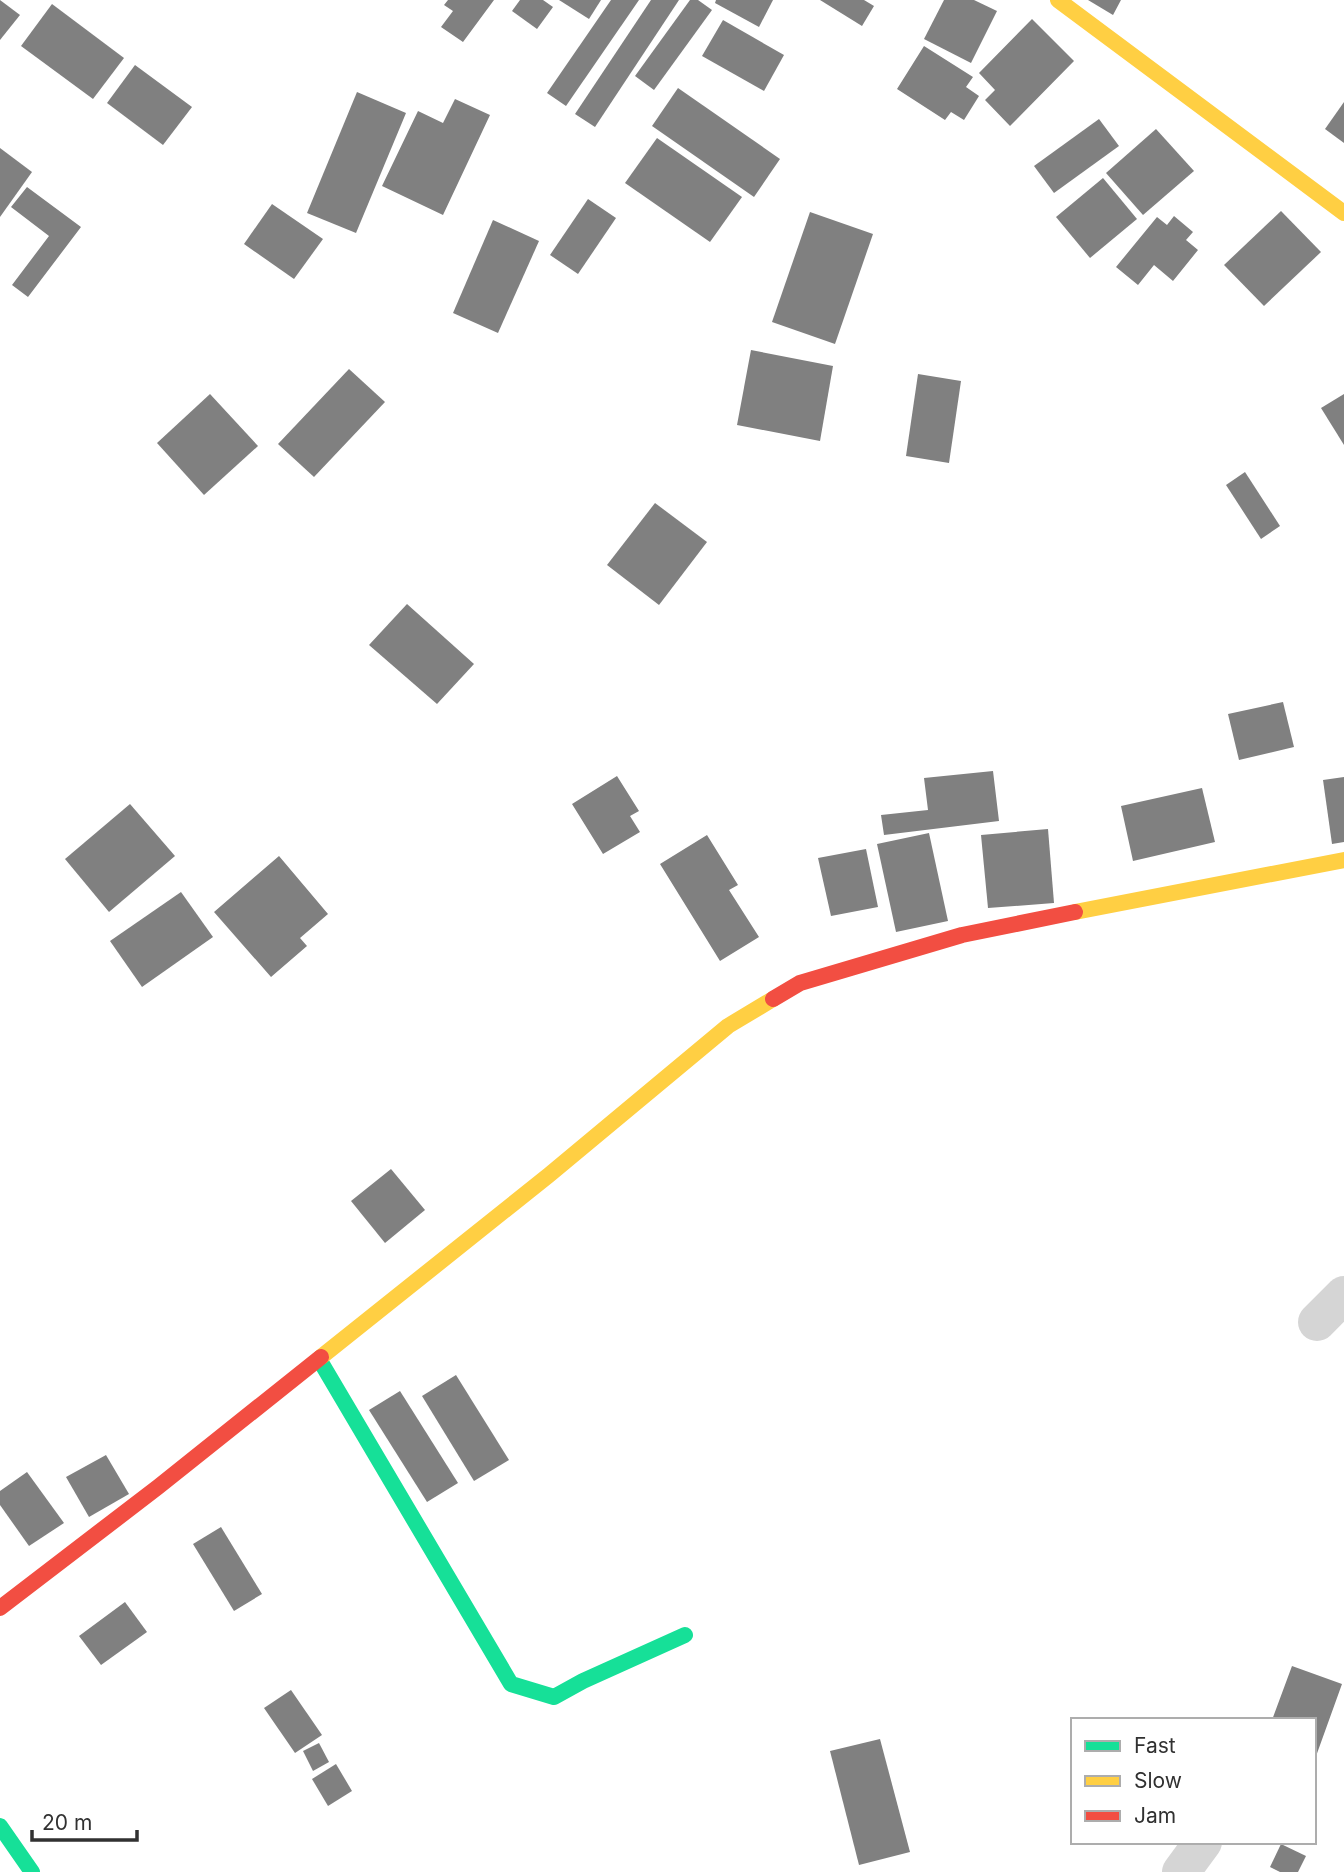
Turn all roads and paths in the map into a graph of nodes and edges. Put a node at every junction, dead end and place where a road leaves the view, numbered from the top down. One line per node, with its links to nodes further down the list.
1 (1058, 0): 2 (street)
2 (1344, 214)
3 (1344, 860): 6 (street)
4 (1344, 1295): 5 (street)
5 (1317, 1322)
6 (319, 1359): 7 (street); 8 (street)
7 (0, 1608)
8 (685, 1634)
9 (0, 1826): 11 (street)
10 (1202, 1844): 12 (street)
11 (32, 1872)
12 (1181, 1872)

